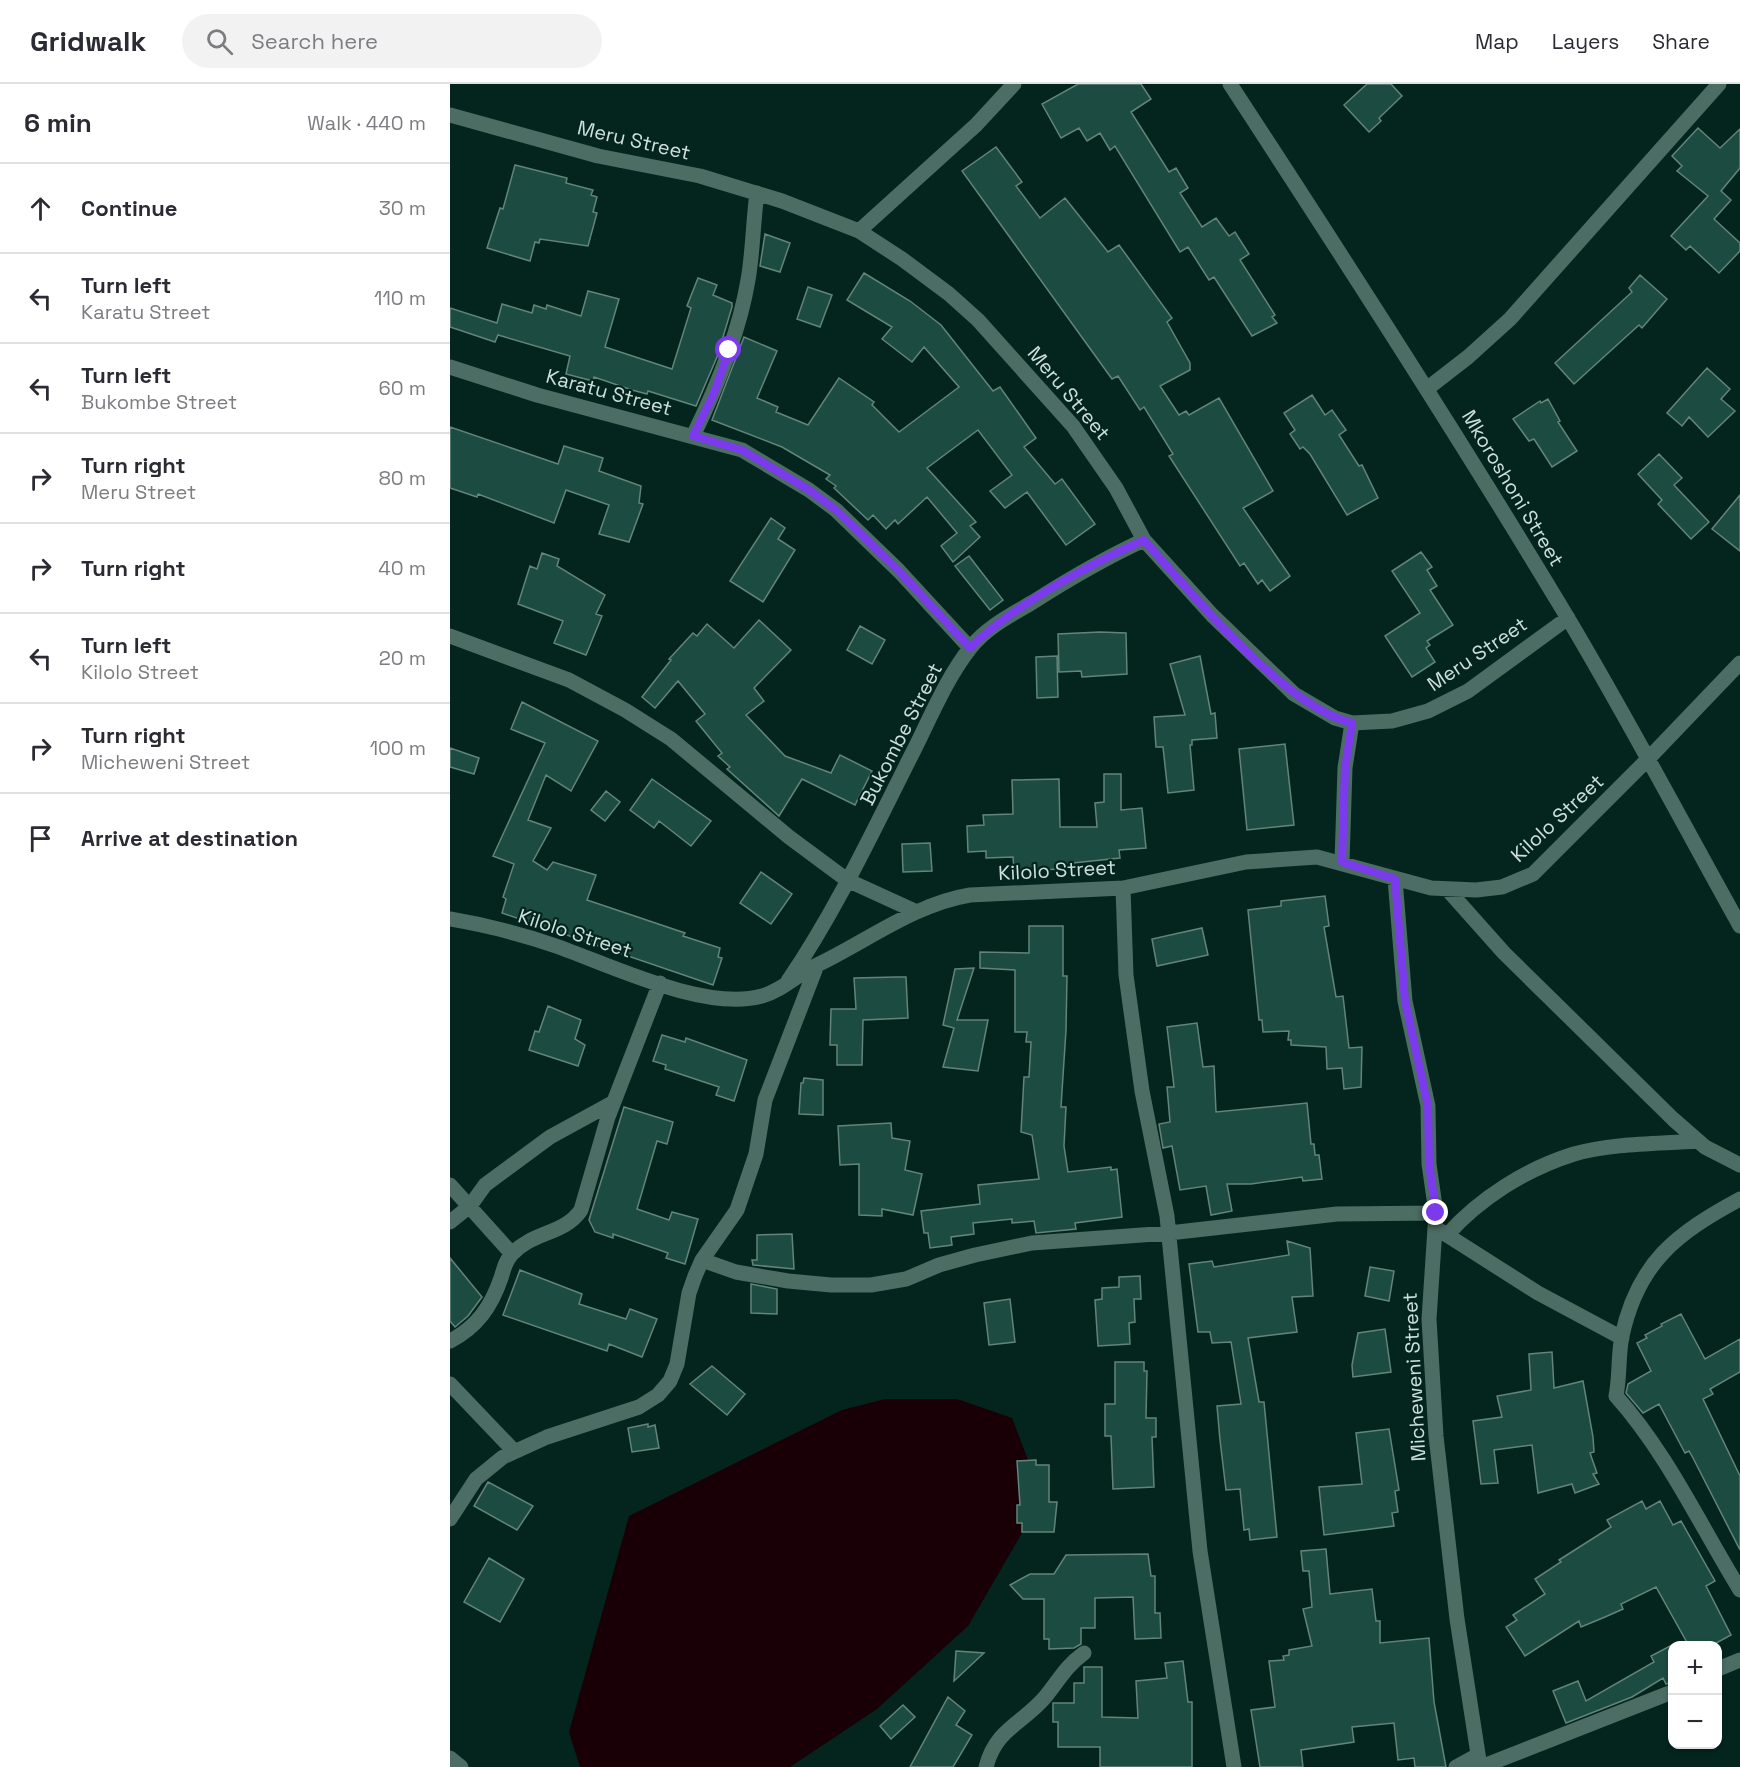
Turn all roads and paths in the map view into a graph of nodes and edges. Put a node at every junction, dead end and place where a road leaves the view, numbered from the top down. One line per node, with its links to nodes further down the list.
1 (1014, 84): 6 (street)
2 (1230, 84): 8 (street, Mkoroshoni Street)
3 (1719, 84): 8 (street)
4 (450, 115): 5 (street, Meru Street)
5 (757, 194): 6 (street, Meru Street); 9 (street)
6 (859, 231): 10 (street, Meru Street)
7 (450, 367): 9 (street, Karatu Street)
8 (1428, 388): 11 (street, Mkoroshoni Street)
9 (693, 436): 13 (street, Karatu Street)
10 (1144, 540): 13 (street, Bukombe Street); 15 (street, Meru Street)
11 (1568, 618): 15 (street, Meru Street); 16 (street, Mkoroshoni Street)
12 (450, 636): 19 (street)
13 (970, 648): 19 (street, Bukombe Street)
14 (1740, 663): 16 (street, Kilolo Street)
15 (1352, 723): 17 (street)
16 (1647, 760): 21 (street, Kilolo Street); 24 (street, Mkoroshoni Street)
17 (1342, 862): 18 (street, Kilolo Street); 20 (street, Kilolo Street)
18 (1395, 879): 21 (street, Kilolo Street); 35 (street, Micheweni Street)
19 (847, 880): 22 (street); 27 (street, Bukombe Street)
20 (1123, 888): 22 (street, Kilolo Street); 36 (street)
21 (1447, 889): 29 (street)
22 (917, 912): 25 (street, Kilolo Street)
23 (450, 919): 26 (street, Kilolo Street)
24 (1740, 926)
25 (817, 965): 27 (street, Kilolo Street); 38 (street)
26 (660, 983): 27 (street, Kilolo Street); 28 (street)
27 (784, 986)
28 (614, 1102): 33 (street); 37 (street)
29 (1698, 1141): 30 (street); 35 (street)
30 (1740, 1165)
31 (450, 1185): 33 (street)
32 (1740, 1199): 39 (street)
33 (470, 1206): 34 (street); 37 (street)
34 (450, 1222)
35 (1439, 1225): 36 (street); 39 (street); 50 (street, Micheweni Street)
36 (1169, 1233): 38 (street); 53 (street)
37 (512, 1254): 40 (street)
38 (702, 1260): 42 (street)
39 (1622, 1338): 44 (street)
40 (450, 1341)
41 (450, 1384): 42 (street)
42 (514, 1451): 43 (street)
43 (450, 1519)
44 (1740, 1590)
45 (1084, 1653): 52 (street)
46 (1740, 1660): 47 (street)
47 (1722, 1667)
48 (1668, 1693): 50 (street)
49 (450, 1758): 51 (street)
50 (1480, 1763): 54 (street)
51 (461, 1767)
52 (986, 1767)
53 (1234, 1767)
54 (1456, 1767)

